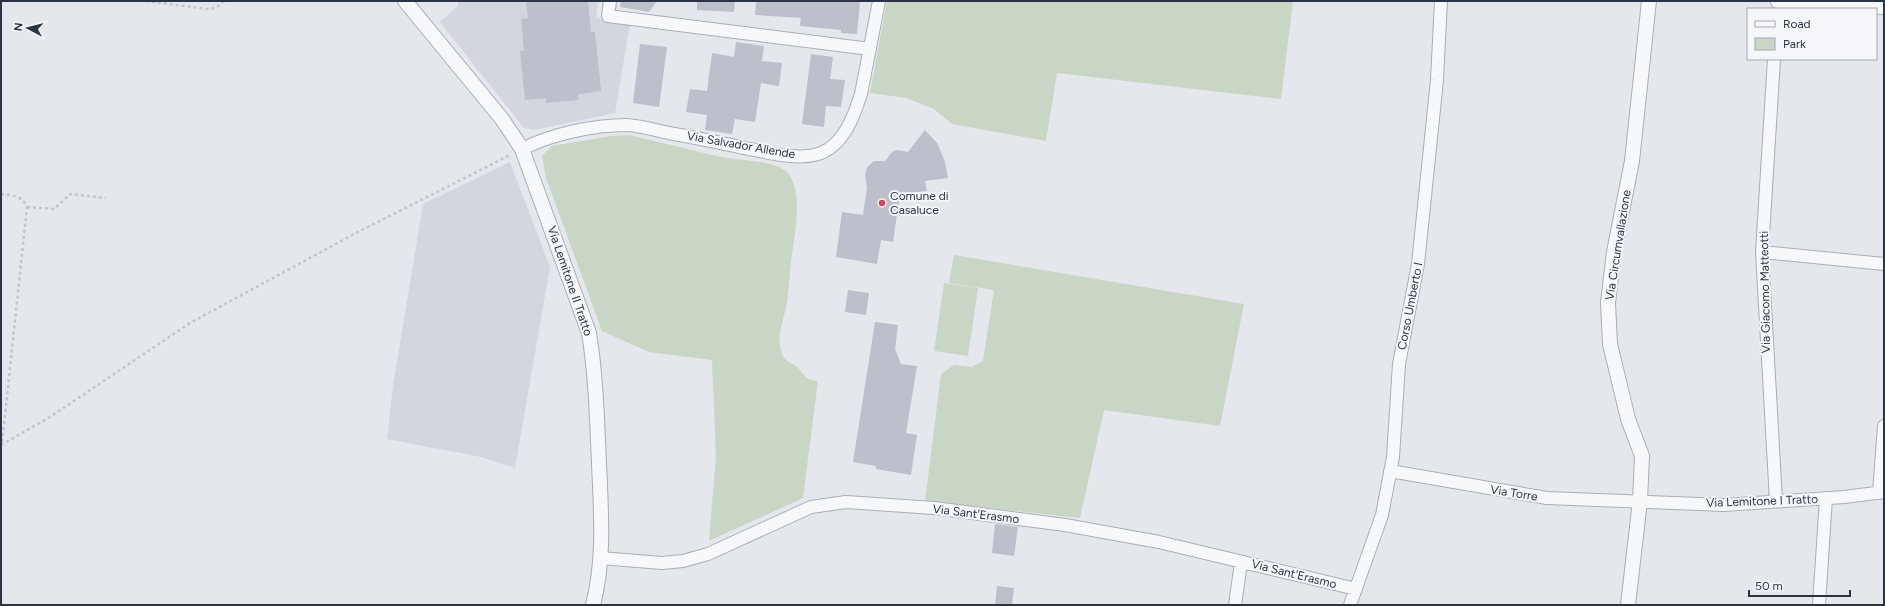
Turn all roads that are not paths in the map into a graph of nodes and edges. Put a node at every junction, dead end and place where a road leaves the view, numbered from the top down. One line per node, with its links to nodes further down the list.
1 (405, 1): 11 (street, Via Lemitone II Tratto)
2 (610, 1): 9 (street)
3 (879, 1): 9 (street, Via Salvador Allende)
4 (1441, 1): 15 (street, Corso Umberto I)
5 (1649, 1): 18 (street, Via Circumvallazione)
6 (1777, 4): 7 (street)
7 (1855, 4): 8 (street)
8 (1884, 8)
9 (870, 49): 11 (street, Via Salvador Allende)
10 (1774, 60): 12 (street, Via Giacomo Matteotti)
11 (522, 149): 20 (street, Via Lemitone II Tratto)
12 (1762, 252): 13 (street); 19 (street, Via Giacomo Matteotti)
13 (1884, 264)
14 (1884, 426): 16 (street)
15 (1390, 471): 18 (street, Via Torre); 22 (street, Corso Umberto I)
16 (1881, 492): 17 (street, Via Lemitone I Tratto)
17 (1826, 498): 19 (street, Via Lemitone I Tratto); 27 (street)
18 (1640, 501): 19 (street, Via Lemitone I Tratto); 26 (street, Via Circumvallazione)
19 (1776, 501)
20 (600, 558): 21 (street, Via Sant'Erasmo); 23 (street, Via Lemitone II Tratto)
21 (1241, 562): 22 (street, Via Sant'Erasmo); 24 (street)
22 (1356, 589): 25 (street, Corso Umberto I)
23 (593, 605)
24 (1235, 605)
25 (1350, 605)
26 (1628, 605)
27 (1820, 605)

